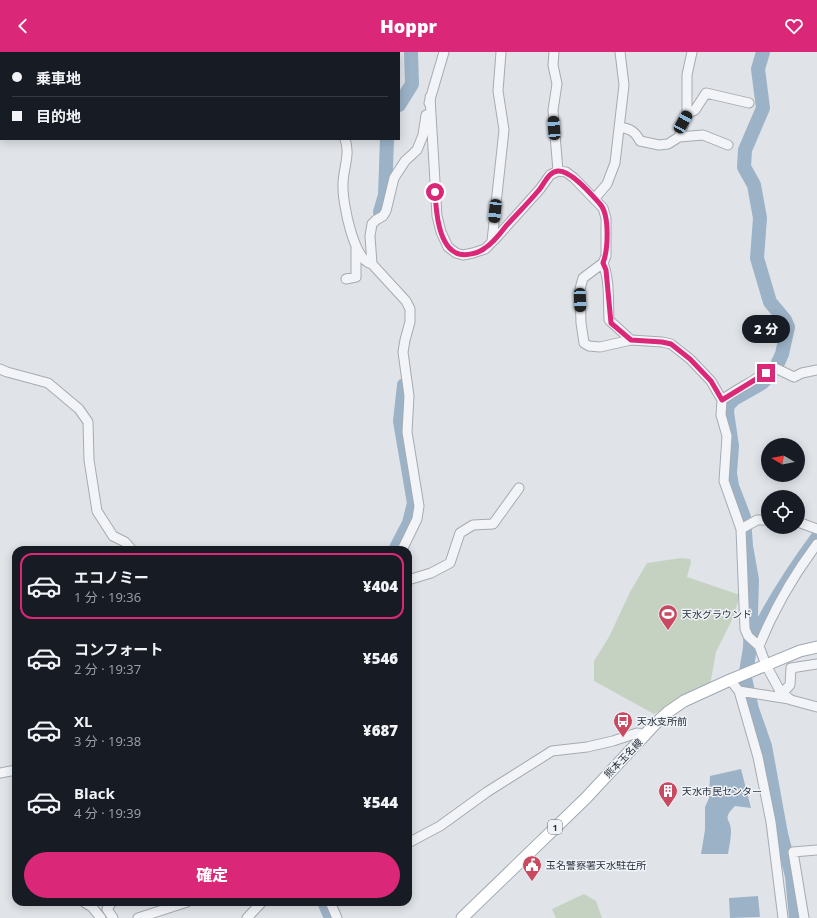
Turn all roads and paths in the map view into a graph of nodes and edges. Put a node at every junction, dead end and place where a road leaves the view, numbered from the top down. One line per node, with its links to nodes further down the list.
1 (444, 52): 6 (street)
2 (500, 52): 15 (street)
3 (554, 52): 13 (street)
4 (620, 52): 9 (street)
5 (692, 52): 8 (street)
6 (430, 97): 15 (street); 18 (street)
7 (749, 103): 8 (street)
8 (687, 114): 10 (street)
9 (620, 127): 10 (street); 14 (street)
10 (680, 137): 12 (street)
11 (345, 140): 16 (street)
12 (728, 145)
13 (558, 171): 14 (street); 15 (street)
14 (595, 198): 17 (street)
15 (492, 241)
16 (356, 244): 18 (street); 19 (street)
17 (603, 263): 20 (street); 20 (street)
18 (372, 264): 31 (street)
19 (346, 279)
20 (631, 340): 23 (street)
21 (0, 369): 30 (street)
22 (817, 370): 23 (street)
23 (722, 400): 27 (street)
24 (519, 488): 32 (street)
25 (761, 520): 27 (street)
26 (805, 525): 28 (street)
27 (744, 527): 33 (street)
28 (817, 529)
29 (817, 544): 33 (street)
30 (128, 546)
31 (404, 546)
32 (412, 579)
33 (758, 645): 36 (street)
34 (817, 647): 36 (main road, 熊本玉名線 / 1)
35 (817, 664): 39 (street)
36 (766, 665): 37 (main road, 熊本玉名線 / 1); 39 (street)
37 (735, 678): 38 (street); 42 (main road, 熊本玉名線 / 1)
38 (742, 691): 40 (street); 58 (street)
39 (782, 693): 40 (street)
40 (791, 700): 41 (street)
41 (817, 707)
42 (646, 735): 45 (street); 57 (main road, 熊本玉名線 / 1)
43 (12, 771): 44 (street)
44 (0, 773)
45 (412, 841)
46 (817, 850): 59 (street)
47 (90, 906): 52 (street)
48 (109, 906): 53 (street)
49 (175, 906): 54 (street)
50 (258, 906): 55 (street)
51 (332, 906): 56 (street)
52 (101, 918)
53 (113, 918)
54 (138, 918)
55 (247, 918)
56 (337, 918)
57 (462, 918)
58 (783, 918)
59 (804, 918)

